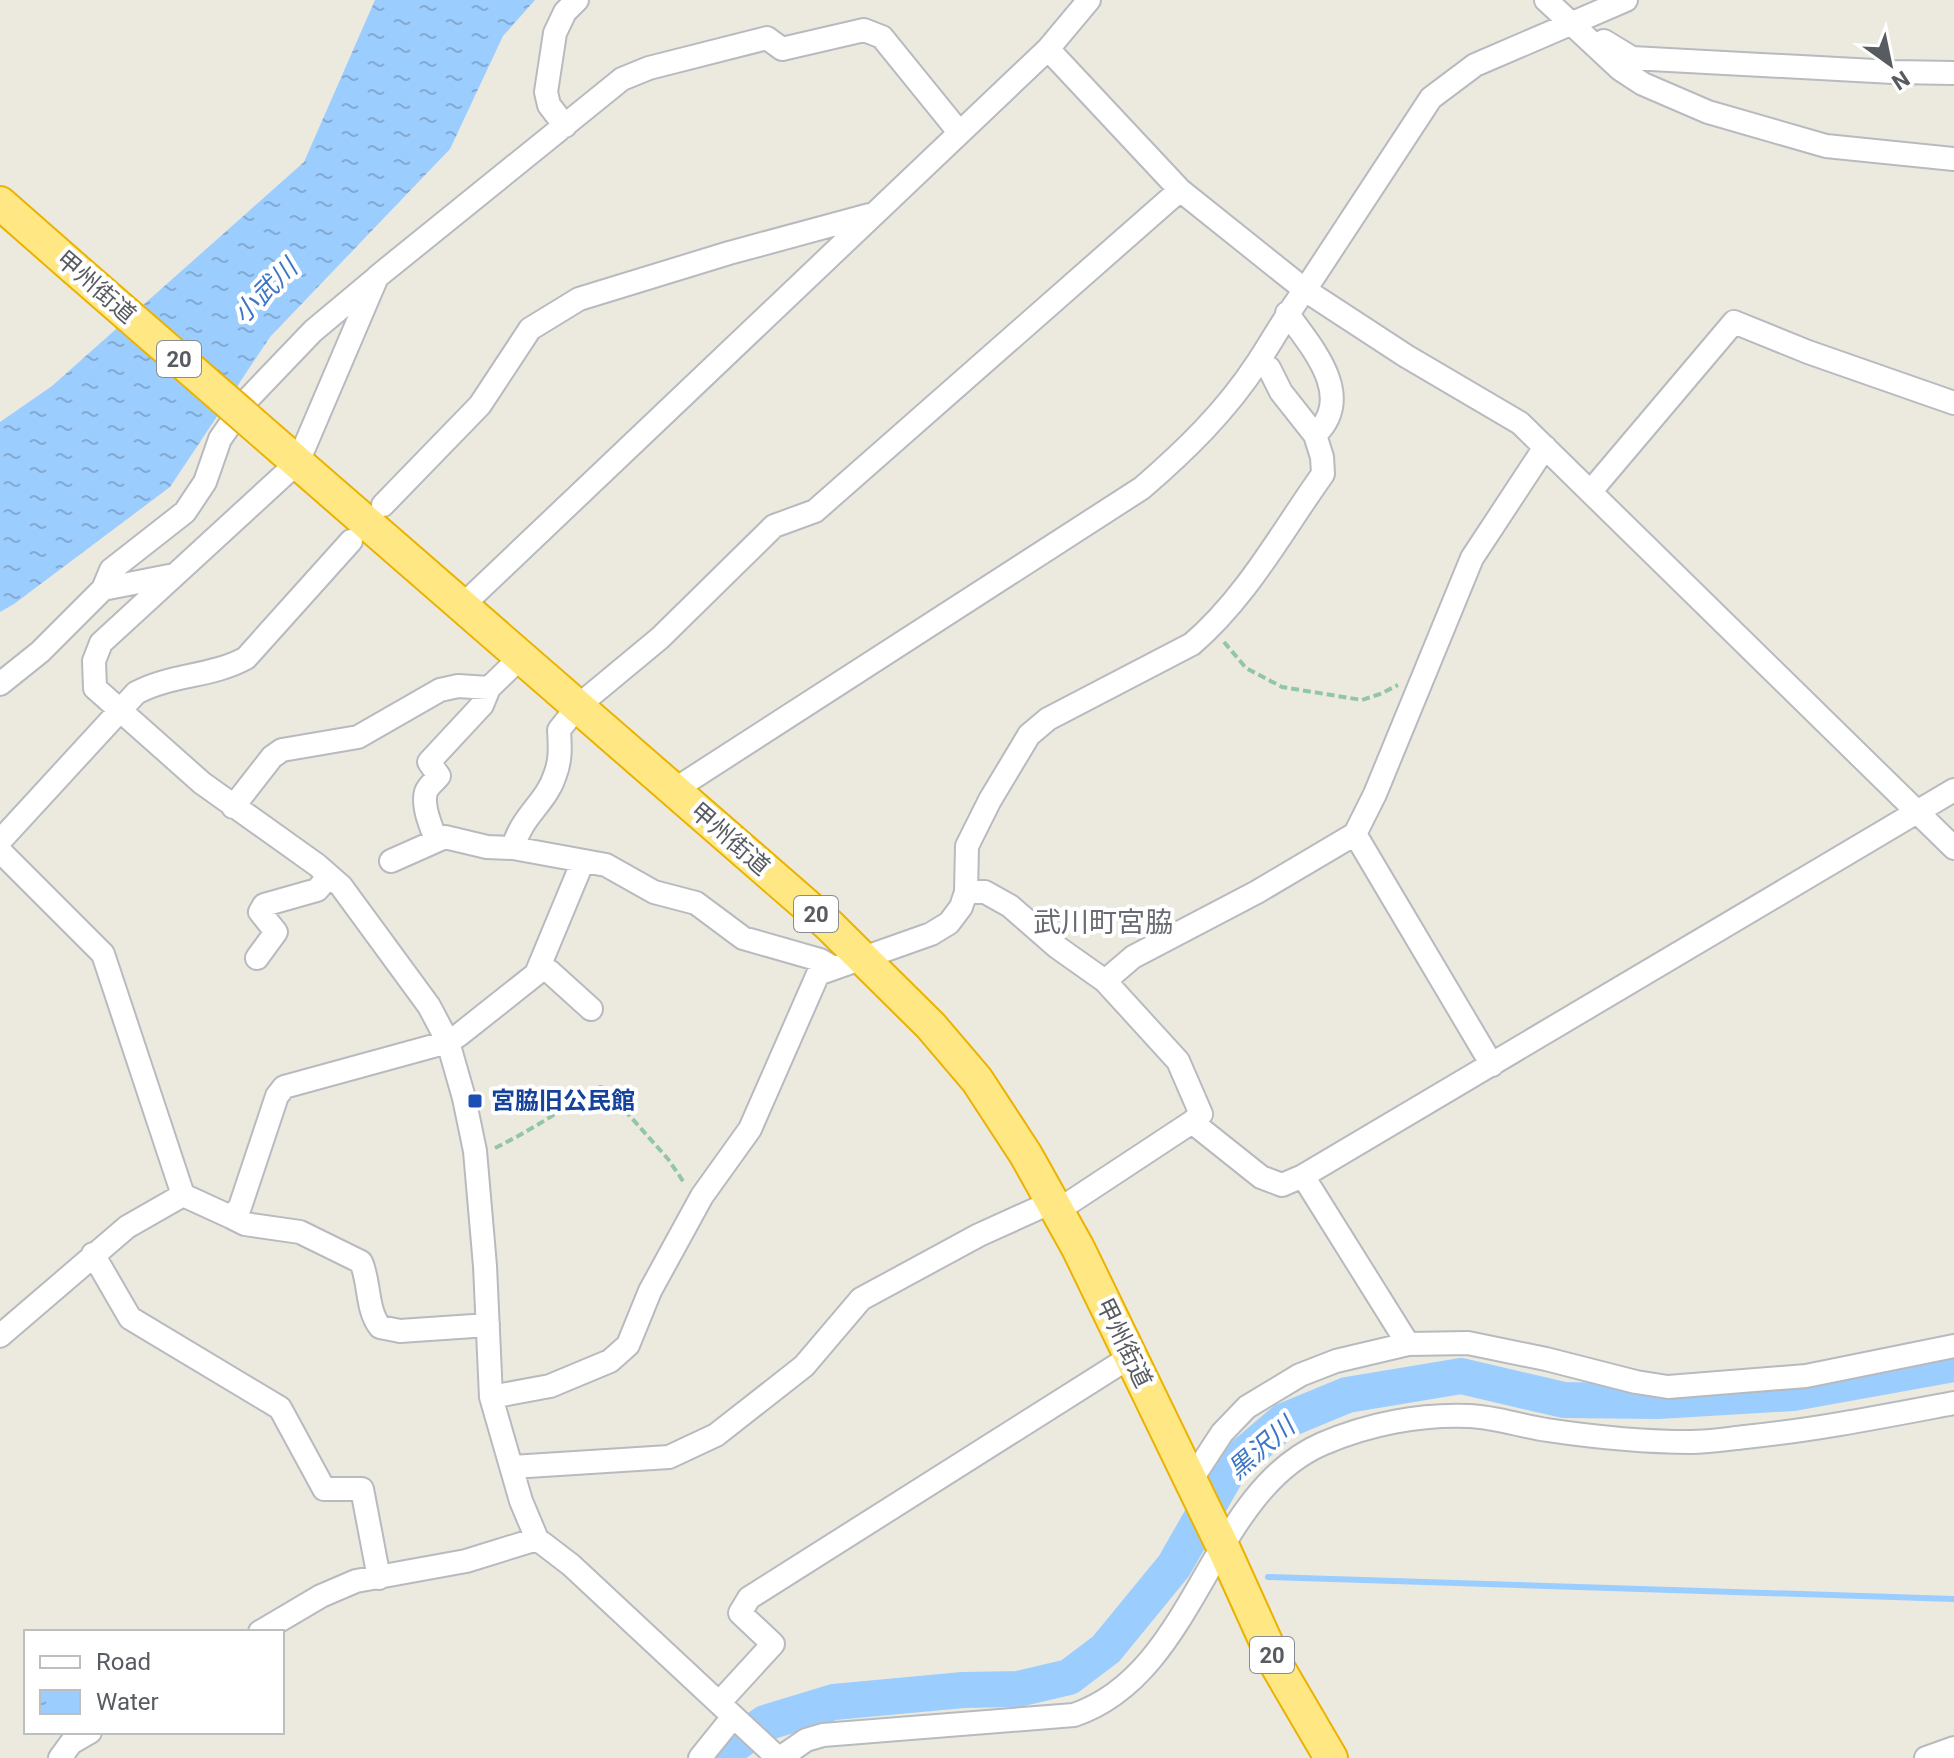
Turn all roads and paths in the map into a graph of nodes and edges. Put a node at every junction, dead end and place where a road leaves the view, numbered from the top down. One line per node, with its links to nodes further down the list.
1 (577, 0): 8 (street)
2 (1089, 0): 6 (street)
3 (1546, 0): 5 (street)
4 (1626, 0): 5 (street)
5 (1572, 22): 7 (street); 10 (street); 15 (street)
6 (1048, 49): 9 (street); 11 (street)
7 (1954, 73)
8 (565, 126): 9 (street); 14 (street)
9 (959, 132): 13 (street)
10 (1954, 159)
11 (1180, 190): 15 (street); 33 (street)
12 (0, 203): 21 (highway, 甲州街道 / 20, bridge)
13 (870, 215): 23 (street); 27 (street)
14 (377, 277): 21 (street); 26 (street)
15 (1305, 290): 16 (street); 20 (street)
16 (1287, 313): 17 (street); 19 (street)
17 (1258, 363): 19 (street); 35 (street)
18 (1954, 403): 22 (street)
19 (1315, 435): 28 (street)
20 (1545, 447): 22 (street); 30 (street)
21 (291, 456): 25 (street); 27 (highway, 甲州街道 / 20)
22 (1591, 491): 38 (street)
23 (383, 505)
24 (351, 541): 34 (street)
25 (175, 575): 26 (street); 34 (street)
26 (103, 589): 31 (street)
27 (462, 606): 29 (highway, 甲州街道 / 20)
28 (1212, 627): 30 (path); 48 (street)
29 (521, 657): 32 (street); 33 (highway, 甲州街道 / 20)
30 (1422, 680): 39 (street)
31 (0, 684)
32 (489, 688): 37 (street); 40 (street)
33 (578, 706): 35 (highway, 甲州街道 / 20); 42 (street)
34 (122, 711): 37 (street); 41 (street)
35 (674, 790): 50 (highway, 甲州街道 / 20)
36 (1954, 790): 38 (street)
37 (233, 807): 47 (street)
38 (1918, 812): 43 (street); 55 (street)
39 (1355, 834): 52 (street); 55 (street)
40 (437, 840): 42 (street); 45 (street)
41 (0, 841)
42 (513, 848): 46 (street)
43 (1954, 848)
44 (0, 851): 59 (street)
45 (391, 861)
46 (583, 861): 50 (street); 51 (street)
47 (329, 876): 49 (street); 54 (street)
48 (966, 892): 50 (street); 52 (street)
49 (257, 958)
50 (849, 963): 60 (street); 61 (highway, 甲州街道 / 20)
51 (540, 966): 53 (street); 54 (street)
52 (1105, 981): 56 (street)
53 (591, 1009)
54 (448, 1042): 57 (street); 62 (street)
55 (1492, 1065): 58 (street)
56 (1192, 1122): 58 (street); 61 (street)
57 (475, 1151): 60 (path); 64 (street)
58 (1303, 1176): 66 (street)
59 (183, 1195): 62 (street); 63 (street)
60 (700, 1200): 69 (street)
61 (1055, 1206): 68 (highway, 甲州街道 / 20); 71 (street)
62 (231, 1217): 64 (street)
63 (93, 1254): 65 (street); 75 (street)
64 (488, 1325): 69 (street)
65 (0, 1336)
66 (1408, 1344): 67 (street); 72 (street)
67 (1954, 1346)
68 (1130, 1357): 72 (highway, 甲州街道 / 20); 77 (street)
69 (491, 1397): 71 (street)
70 (1954, 1403): 74 (street)
71 (512, 1467): 73 (street)
72 (1190, 1482): 74 (highway, 甲州街道 / 20)
73 (537, 1539): 75 (street); 77 (street)
74 (1223, 1547): 80 (street); 83 (highway, 甲州街道 / 20)
75 (379, 1578): 76 (street)
76 (264, 1630)
77 (732, 1715): 80 (street); 82 (street)
78 (87, 1734): 81 (street)
79 (1954, 1748): 84 (street)
80 (777, 1757)
81 (60, 1758)
82 (700, 1758)
83 (1331, 1758)
84 (1926, 1758)

